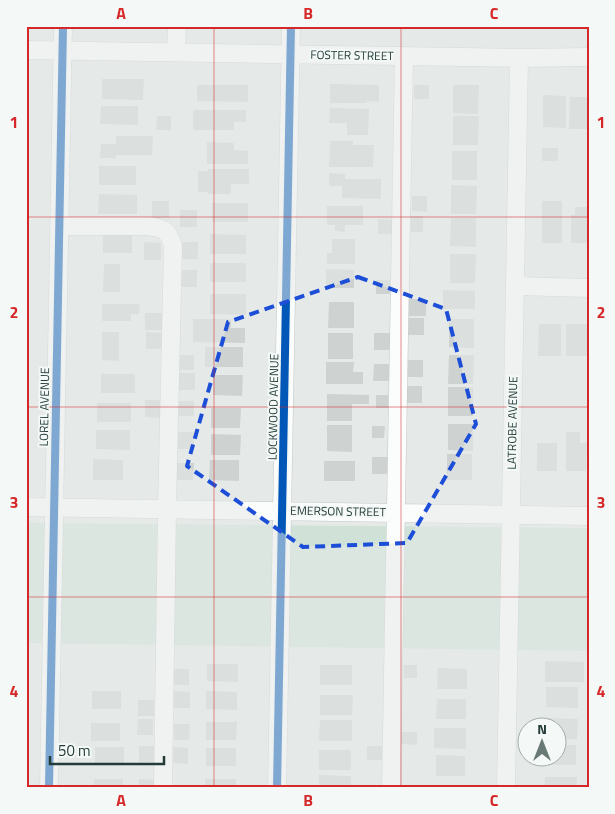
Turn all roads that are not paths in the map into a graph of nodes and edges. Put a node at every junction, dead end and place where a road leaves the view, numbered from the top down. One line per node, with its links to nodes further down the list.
1 (62, 26): 5 (street, LOREL AVENUE)
2 (177, 26): 6 (street)
3 (291, 26): 7 (street, LOCKWOOD AVENUE)
4 (26, 50): 5 (street, FOSTER STREET)
5 (62, 51): 6 (street, FOSTER STREET); 11 (street, LOREL AVENUE)
6 (176, 52): 7 (street, FOSTER STREET)
7 (291, 54): 8 (street, FOSTER STREET); 17 (street, LOCKWOOD AVENUE)
8 (404, 56): 9 (street, FOSTER STREET); 18 (street)
9 (519, 58): 10 (street, FOSTER STREET); 12 (street, LATROBE AVENUE)
10 (589, 58)
11 (59, 226): 15 (street, LOREL AVENUE); 16 (street)
12 (515, 286): 13 (street); 19 (street, LATROBE AVENUE)
13 (589, 288)
14 (26, 507): 15 (street, EMERSON STREET)
15 (54, 508): 16 (street, EMERSON STREET); 21 (street, LOREL AVENUE)
16 (167, 509): 17 (street, EMERSON STREET); 22 (street)
17 (282, 511): 18 (street, EMERSON STREET); 23 (street, LOCKWOOD AVENUE)
18 (396, 512): 19 (street, EMERSON STREET); 24 (street)
19 (511, 514): 20 (street, EMERSON STREET); 25 (street, LATROBE AVENUE)
20 (589, 516)
21 (49, 788)
22 (163, 788)
23 (277, 788)
24 (391, 788)
25 (506, 788)

